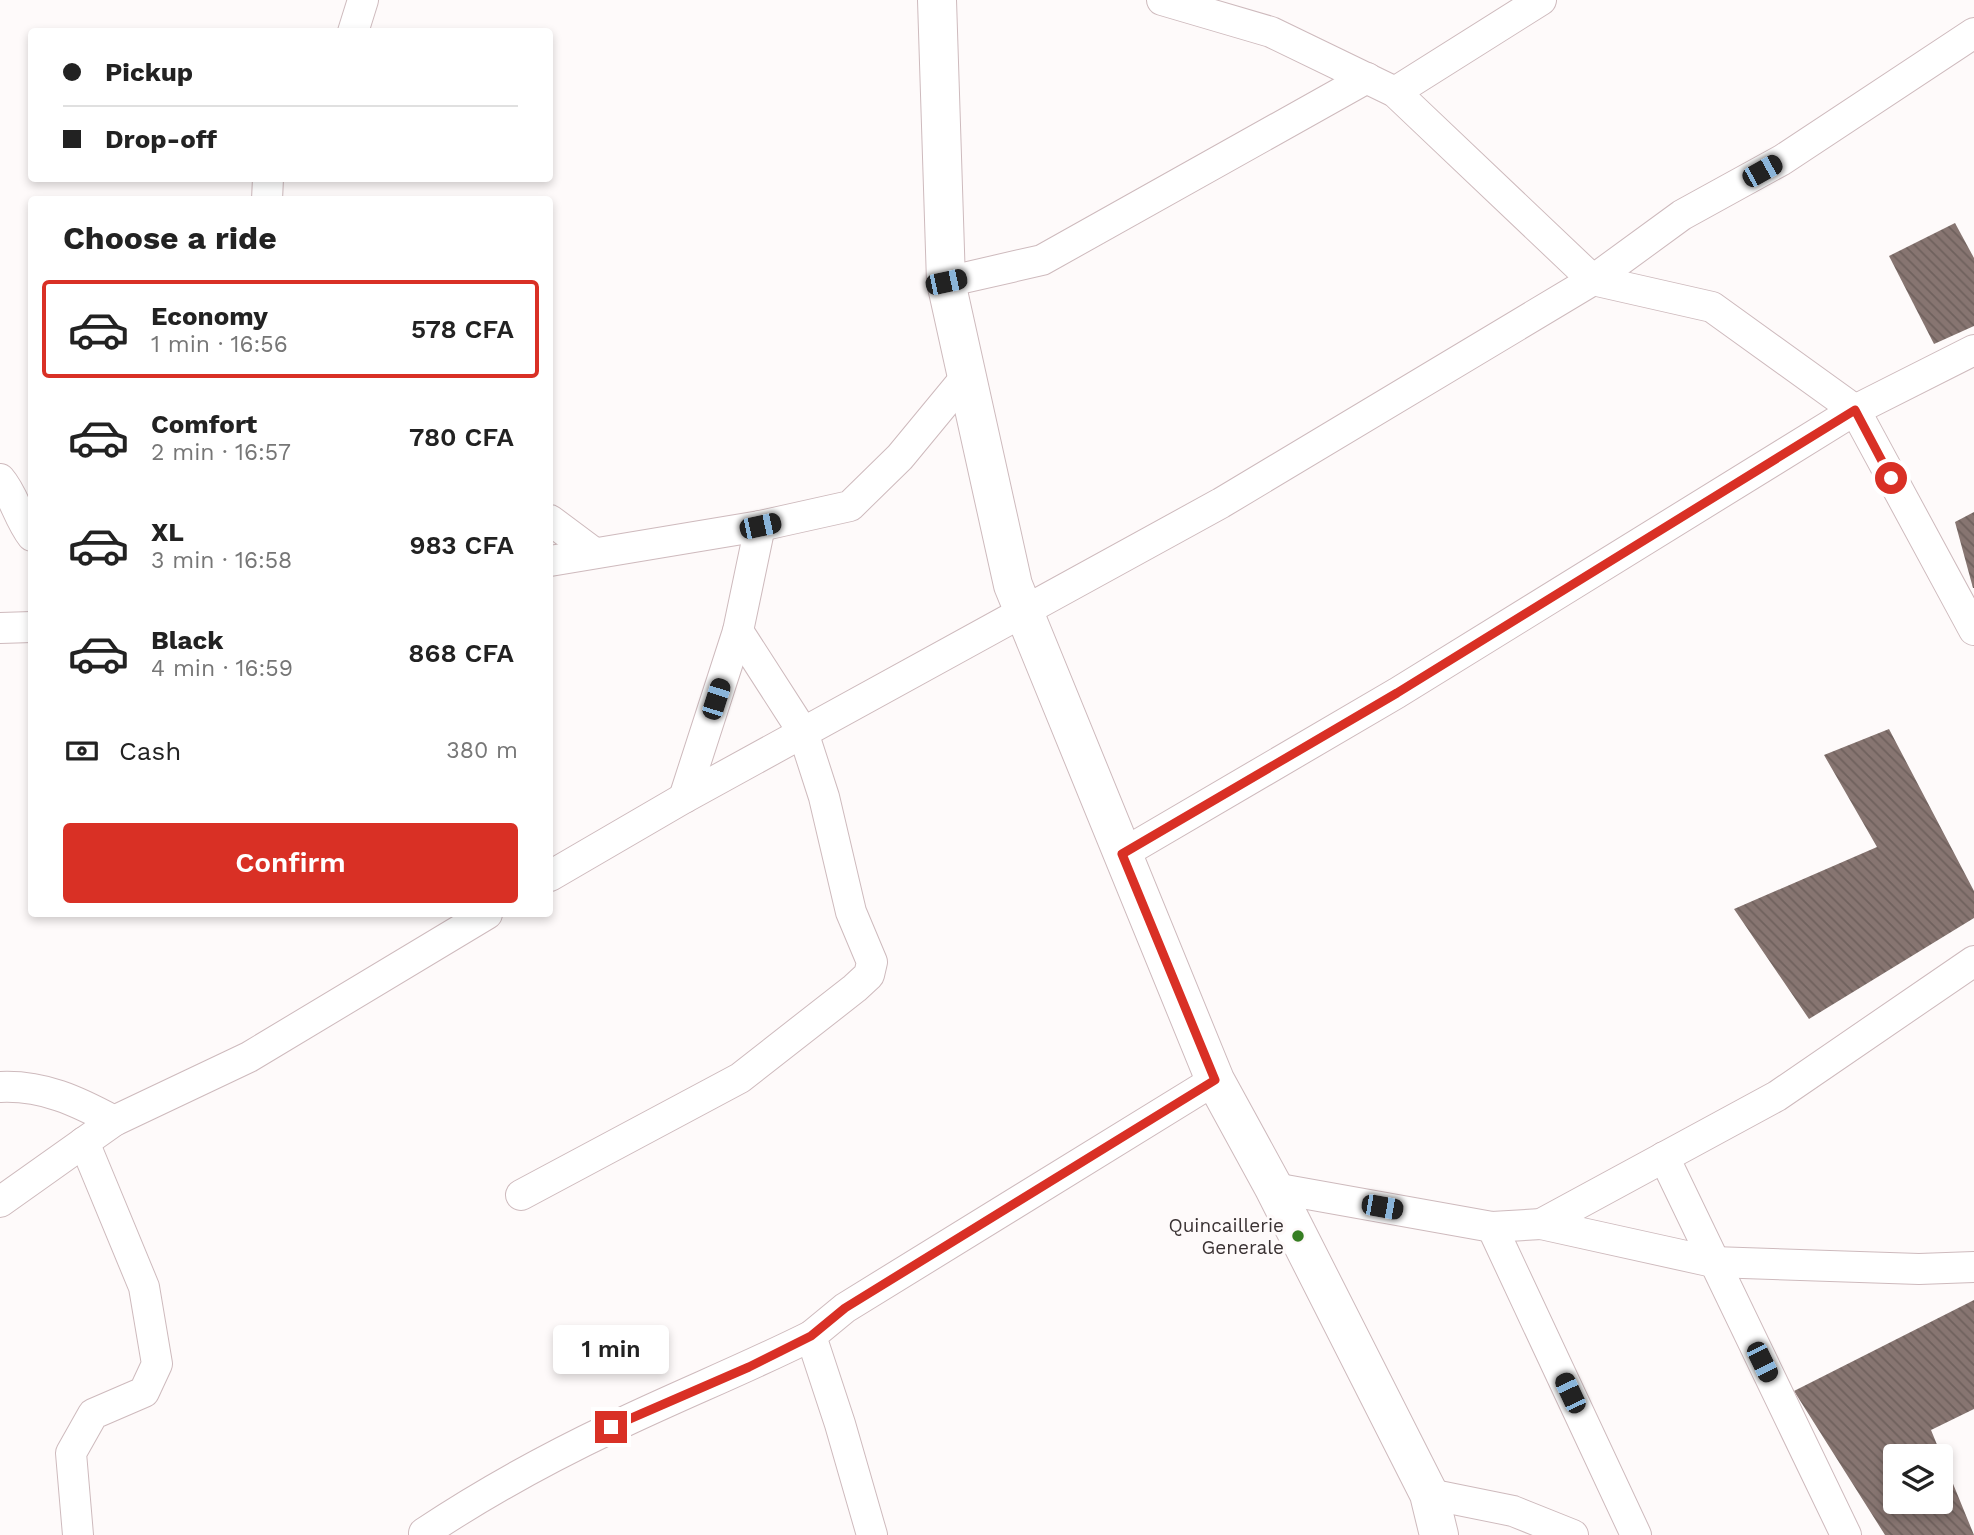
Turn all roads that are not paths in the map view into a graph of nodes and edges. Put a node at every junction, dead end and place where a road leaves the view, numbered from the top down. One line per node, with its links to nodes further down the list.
1 (363, 0): 5 (street)
2 (937, 0): 10 (street)
3 (1162, 0): 7 (street)
4 (1541, 0): 8 (street)
5 (355, 28)
6 (1974, 33): 9 (street)
7 (1367, 78): 8 (street); 10 (street)
8 (1395, 92): 9 (street)
9 (1593, 279): 13 (street); 20 (street)
10 (946, 282): 12 (street)
11 (1974, 350): 13 (street)
12 (966, 377): 16 (street); 20 (street)
13 (1855, 410): 23 (street); 27 (street)
14 (0, 479): 17 (street)
15 (553, 522): 18 (street)
16 (760, 526): 18 (street); 24 (street)
17 (28, 531)
18 (593, 552): 19 (street)
19 (553, 560)
20 (1022, 612): 25 (street); 27 (street)
21 (28, 627): 22 (street)
22 (0, 628)
23 (1974, 629)
24 (738, 631): 25 (street); 26 (street)
25 (803, 732): 26 (street); 37 (street)
26 (684, 798): 28 (street)
27 (1122, 854): 31 (street)
28 (553, 874)
29 (482, 917): 33 (street)
30 (1974, 961): 35 (street)
31 (1215, 1080): 36 (street); 43 (street)
32 (0, 1087): 33 (street)
33 (114, 1121): 34 (street)
34 (84, 1142): 38 (street); 46 (street)
35 (1664, 1157): 39 (street); 41 (street)
36 (1273, 1188): 40 (street); 44 (street)
37 (521, 1195)
38 (0, 1202)
39 (1541, 1224): 40 (street); 41 (street)
40 (1492, 1227): 50 (street)
41 (1713, 1262): 42 (street); 51 (street)
42 (1974, 1268)
43 (811, 1336): 45 (street); 47 (street)
44 (1429, 1494): 48 (street); 49 (street)
45 (423, 1534)
46 (78, 1535)
47 (872, 1535)
48 (1439, 1535)
49 (1573, 1535)
50 (1636, 1535)
51 (1846, 1535)

